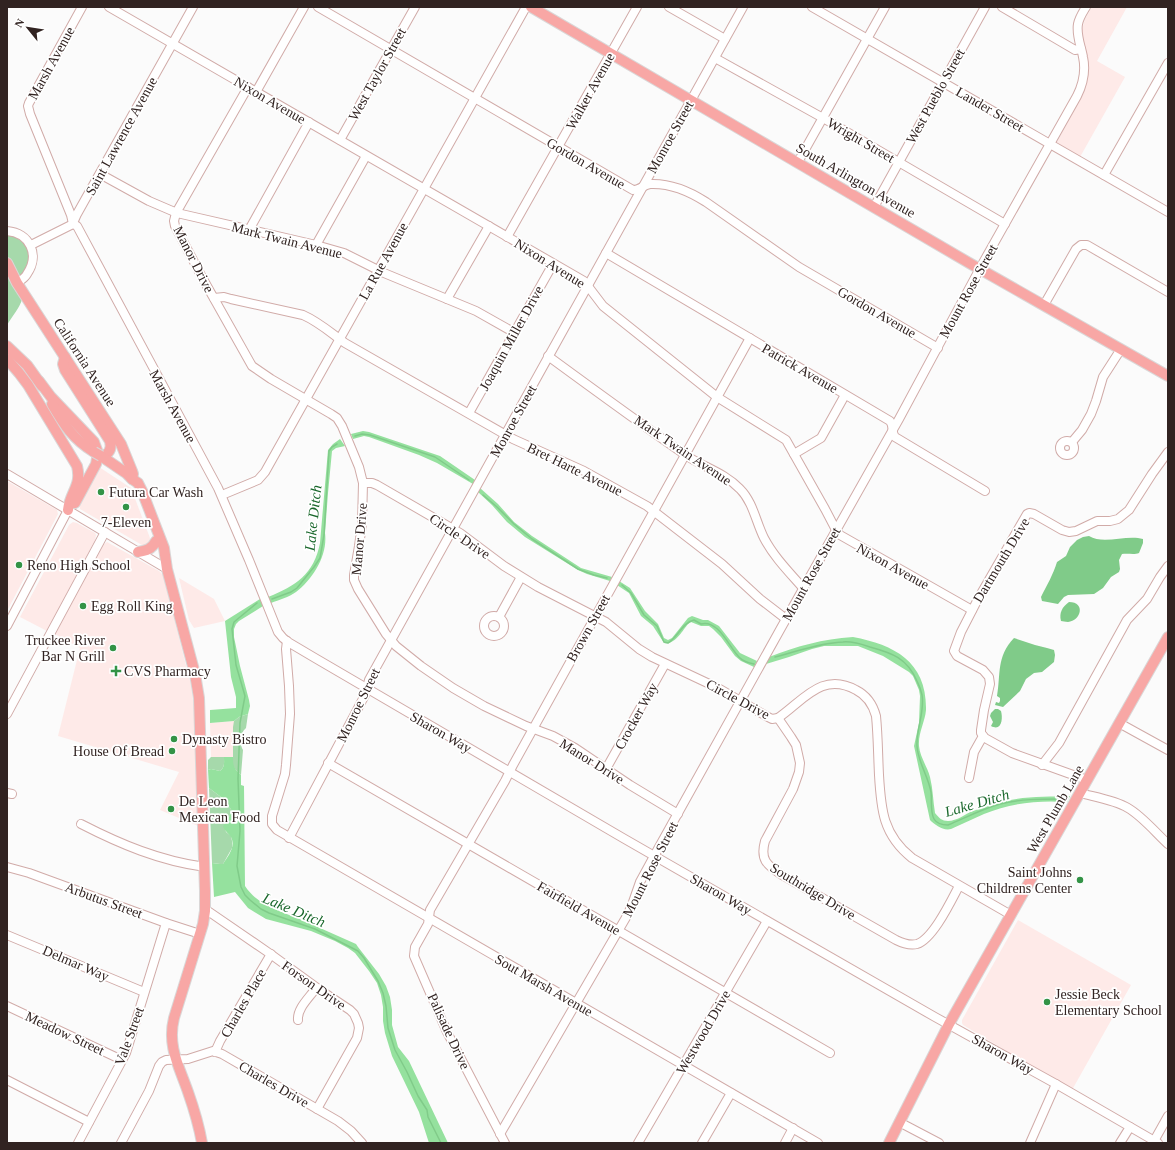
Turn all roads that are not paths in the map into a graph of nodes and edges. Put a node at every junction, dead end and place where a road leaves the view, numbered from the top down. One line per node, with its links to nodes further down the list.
1 (82, 7): 45 (street, Marsh Avenue)
2 (109, 7): 19 (street, Nixon Avenue)
3 (193, 7): 19 (street, Saint Lawrence Avenue)
4 (304, 7): 27 (street)
5 (318, 7): 20 (street, Gordon Avenue)
6 (415, 7): 20 (street, West Taylor Street)
7 (526, 7): 28 (street, La Rue Avenue)
8 (531, 7): 22 (main road, South Arlington Avenue)
9 (637, 7): 22 (street, Walker Avenue)
10 (669, 7): 18 (street)
11 (743, 7): 18 (street, Monroe Street)
12 (812, 7): 17 (street, Lander Street)
13 (885, 7): 17 (street)
14 (985, 7): 25 (street, West Pueblo Street)
15 (1002, 7): 21 (street)
16 (1086, 7): 21 (street, Mount Rose Street)
17 (867, 38): 25 (street, Lander Street); 30 (street)
18 (726, 39): 23 (street, Monroe Street)
19 (173, 44): 26 (street, Nixon Avenue); 38 (street, Saint Lawrence Avenue)
20 (391, 49): 28 (street, Gordon Avenue); 32 (street, West Taylor Street)
21 (1081, 49): 33 (street, Mount Rose Street)
22 (611, 53): 29 (main road, South Arlington Avenue); 34 (street, Walker Avenue)
23 (715, 58): 29 (street, Monroe Street); 30 (street, Wright Street)
24 (1168, 63): 39 (street)
25 (943, 82): 33 (street, Lander Street); 37 (street, West Pueblo Street)
26 (248, 87): 27 (street, Nixon Avenue); 44 (street, Manor Drive)
27 (256, 92): 31 (street, Nixon Avenue)
28 (475, 98): 34 (street, Gordon Avenue); 41 (street, La Rue Avenue)
29 (691, 100): 36 (main road, South Arlington Avenue); 40 (street, Monroe Street)
30 (823, 118): 36 (street); 37 (street, Wright Street)
31 (309, 122): 32 (street, Nixon Avenue); 48 (street)
32 (340, 140): 35 (street, Nixon Avenue)
33 (1050, 144): 39 (street, Lander Street); 46 (street, Mount Rose Street)
34 (559, 147): 40 (street, Gordon Avenue); 50 (street, Walker Avenue)
35 (366, 156): 41 (street, Nixon Avenue); 52 (street)
36 (798, 162): 42 (main road, South Arlington Avenue)
37 (899, 162): 42 (street, West Pueblo Street); 46 (street, Wright Street)
38 (100, 174): 44 (street, Mark Twain Avenue); 45 (street, Saint Lawrence Avenue)
39 (1104, 175): 43 (street, Lander Street)
40 (643, 186): 53 (street, Monroe Street); 68 (street, Gordon Avenue)
41 (424, 189): 47 (street, Nixon Avenue); 57 (street, La Rue Avenue)
42 (874, 207): 56 (main road, South Arlington Avenue)
43 (1167, 209)
44 (176, 213): 48 (street, Mark Twain Avenue); 61 (street, Manor Drive)
45 (73, 224): 51 (street); 91 (street, Marsh Avenue)
46 (1005, 224): 56 (street, Mount Rose Street)
47 (489, 226): 50 (street, Nixon Avenue); 62 (street)
48 (249, 230): 52 (street, Mark Twain Avenue)
49 (7, 231): 51 (street)
50 (507, 237): 55 (street, Nixon Avenue)
51 (30, 245): 58 (street)
52 (316, 245): 57 (street, Mark Twain Avenue)
53 (606, 253): 59 (street, Monroe Street); 65 (street, Patrick Avenue)
54 (7, 263): 58 (main road, California Avenue)
55 (553, 264): 59 (street, Nixon Avenue); 64 (street, Joaquin Miller Drive)
56 (980, 268): 63 (main road, South Arlington Avenue); 68 (street, Mount Rose Street)
57 (378, 270): 62 (street, Mark Twain Avenue); 66 (street, La Rue Avenue)
58 (17, 283): 72 (main road, California Avenue)
59 (588, 285): 71 (street, Monroe Street); 77 (street, Nixon Avenue)
60 (1168, 292): 63 (street)
61 (214, 298): 66 (street, Bret Harte Avenue); 78 (street, Manor Drive)
62 (447, 299): 64 (street, Mark Twain Avenue)
63 (1044, 305): 69 (main road, South Arlington Avenue)
64 (515, 333): 79 (street, Joaquin Miller Drive)
65 (750, 338): 76 (street, Patrick Avenue); 77 (street, Brown Street)
66 (339, 339): 78 (street, La Rue Avenue); 79 (street, Bret Harte Avenue)
67 (7, 346): 75 (main road)
68 (938, 348): 80 (street, Mount Rose Street)
69 (1121, 349): 74 (main road, South Arlington Avenue); 82 (street)
70 (7, 354): 86 (main road)
71 (548, 356): 81 (street, Monroe Street); 85 (street, Mark Twain Avenue)
72 (65, 357): 86 (main road); 88 (main road, California Avenue)
73 (7, 359): 92 (main road)
74 (1168, 376)
75 (39, 381): 86 (main road); 92 (main road)
76 (845, 394): 80 (street, Patrick Avenue); 83 (street)
77 (717, 397): 83 (street, Nixon Avenue); 85 (street, Brown Street)
78 (306, 399): 89 (street, Manor Drive); 91 (street, La Rue Avenue)
79 (469, 413): 81 (street, Bret Harte Avenue)
80 (893, 430): 90 (street, Patrick Avenue); 95 (street, Mount Rose Street)
81 (505, 434): 93 (street, Bret Harte Avenue); 94 (street, Monroe Street)
82 (1072, 442)
83 (794, 454): 95 (street, Nixon Avenue)
84 (1168, 454): 103 (street, Dartmouth Drive)
85 (685, 455): 93 (street, Brown Street); 102 (street, Mark Twain Avenue)
86 (97, 458): 88 (main road)
87 (7, 474): 92 (street)
88 (132, 479): 97 (main road, California Avenue); 100 (main road, California Avenue)
89 (363, 483): 94 (street, Circle Drive); 109 (street, Manor Drive)
90 (985, 491)
91 (222, 496): 110 (street, Marsh Avenue)
92 (68, 510): 96 (street); 107 (street)
93 (654, 511): 104 (street, Brown Street); 106 (street, Bret Harte Avenue)
94 (453, 529): 101 (street, Circle Drive); 109 (street, Monroe Street)
95 (836, 530): 102 (street, Mount Rose Street); 103 (street, Nixon Avenue)
96 (105, 532): 98 (street); 114 (street)
97 (156, 541): 98 (main road); 100 (main road, California Avenue)
98 (138, 552): 100 (street)
99 (1168, 566): 121 (street)
100 (168, 569): 134 (main road, California Avenue)
101 (521, 577): 104 (street, Circle Drive); 105 (street)
102 (803, 588): 106 (street, Mount Rose Street)
103 (972, 610): 118 (street, Dartmouth Drive)
104 (595, 616): 111 (street, Circle Drive); 117 (street, Brown Street)
105 (499, 618)
106 (786, 620): 113 (street, Mount Rose Street)
107 (7, 626)
108 (1168, 637): 116 (main road, West Plumb Lane)
109 (391, 640): 112 (street, Monroe Street); 117 (street, Manor Drive)
110 (287, 641): 112 (street, Sharon Way); 129 (street, Sout Marsh Avenue)
111 (665, 664): 113 (street, Circle Drive); 122 (street, Crocker Way)
112 (367, 688): 120 (street, Monroe Street); 123 (street, Sharon Way)
113 (740, 701): 115 (street, Circle Drive); 127 (street, Mount Rose Street)
114 (7, 714)
115 (778, 718): 135 (street, Circle Drive); 135 (street, Southridge Drive)
116 (1119, 723): 119 (street); 125 (main road, West Plumb Lane)
117 (533, 729): 122 (street, Manor Drive); 123 (street, Brown Street)
118 (983, 736): 121 (street); 124 (street, Dartmouth Drive)
119 (1168, 750)
120 (328, 763): 129 (street, Monroe Street); 130 (street, Fairfield Avenue)
121 (1042, 764): 125 (street)
122 (606, 769): 127 (street, Manor Drive)
123 (510, 772): 130 (street, Brown Street); 132 (street, Sharon Way)
124 (969, 778)
125 (1087, 780): 126 (main road, West Plumb Lane)
126 (1080, 792): 131 (street); 137 (main road, West Plumb Lane)
127 (678, 814): 132 (street, Mount Rose Street)
128 (81, 824): 134 (street)
129 (289, 838): 138 (street, Sout Marsh Avenue)
130 (468, 844): 138 (street, Brown Street); 141 (street, Fairfield Avenue)
131 (1168, 844)
132 (654, 856): 139 (street, Sharon Way); 141 (street, Mount Rose Street)
133 (7, 867): 140 (street, Arbutus Street)
134 (205, 867): 136 (main road, California Avenue)
135 (959, 886): 137 (street, Circle Drive)
136 (205, 910): 143 (main road, California Avenue); 144 (street, Forson Drive)
137 (1011, 916): 151 (main road, West Plumb Lane)
138 (428, 918): 148 (street, Sout Marsh Avenue); 166 (street, Palisade Drive)
139 (767, 921): 147 (street, Westwood Drive); 151 (street, Sharon Way)
140 (166, 923): 143 (street, Arbutus Street); 146 (street, Vale Street)
141 (618, 930): 147 (street, Fairfield Avenue); 148 (street, Mount Rose Street)
142 (7, 934): 146 (street, Delmar Way)
143 (200, 934): 155 (main road, California Avenue)
144 (271, 954): 145 (street, Forson Drive); 152 (street, Charles Place)
145 (316, 988): 150 (street); 160 (street, Forson Drive)
146 (144, 992): 154 (street, Vale Street)
147 (726, 992): 153 (street, Fairfield Avenue); 156 (street, Westwood Drive)
148 (576, 1003): 156 (street, Sout Marsh Avenue); 166 (street, Mount Rose Street)
149 (7, 1006): 154 (street, Meadow Street)
150 (298, 1020)
151 (949, 1024): 158 (street, Sharon Way); 163 (main road, West Plumb Lane)
152 (216, 1052): 155 (street); 160 (street, Charles Drive)
153 (830, 1053)
154 (122, 1060): 162 (street, Vale Street)
155 (176, 1060): 169 (street); 170 (main road, California Avenue)
156 (684, 1065): 159 (street, Sout Marsh Avenue); 173 (street, Westwood Drive)
157 (7, 1080): 162 (street)
158 (1056, 1084): 164 (street, Sharon Way); 179 (street)
159 (731, 1093): 165 (street, Sout Marsh Avenue); 174 (street)
160 (316, 1109): 171 (street, Charles Drive)
161 (1168, 1116): 167 (street)
162 (89, 1122): 168 (street, Vale Street)
163 (899, 1122): 177 (main road, West Plumb Lane); 178 (street)
164 (1130, 1127): 167 (street, Sharon Way); 180 (street)
165 (793, 1128): 175 (street); 176 (street, Sout Marsh Avenue)
166 (500, 1134): 172 (street, Palisade Drive)
167 (1156, 1142)
168 (78, 1143)
169 (121, 1143)
170 (202, 1143)
171 (362, 1143)
172 (505, 1143)
173 (638, 1143)
174 (702, 1143)
175 (785, 1143)
176 (818, 1143)
177 (889, 1143)
178 (939, 1143)
179 (1030, 1143)
180 (1120, 1143)

